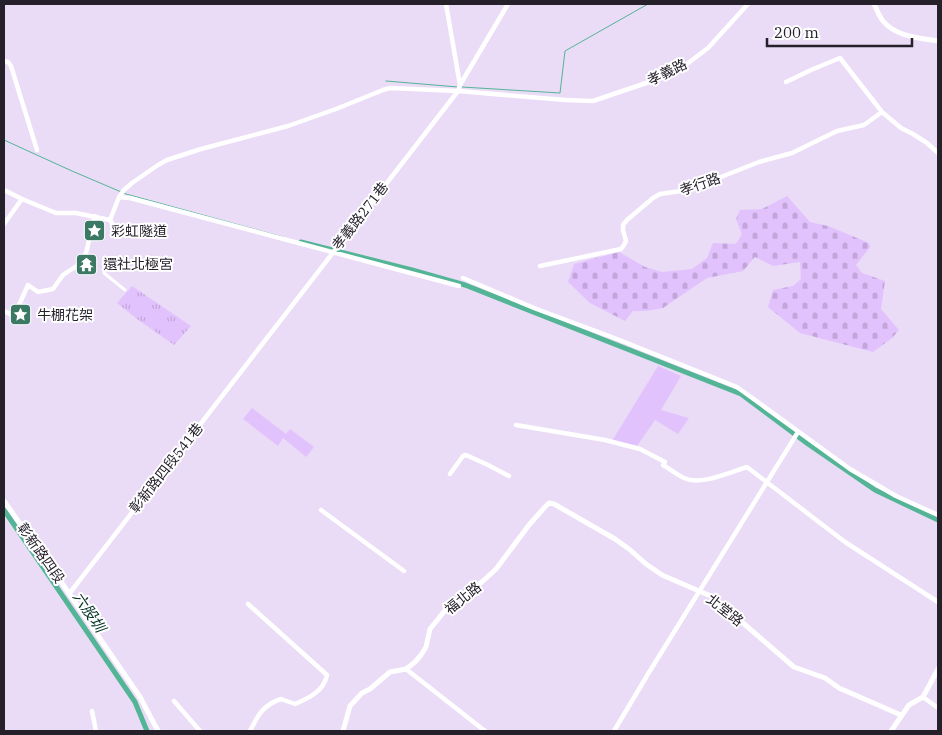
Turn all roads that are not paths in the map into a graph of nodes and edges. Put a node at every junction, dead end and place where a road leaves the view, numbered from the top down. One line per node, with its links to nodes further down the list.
1 (446, 4): 8 (street)
2 (508, 4): 8 (street, 孝義路271巷)
3 (748, 4): 9 (street, 孝義路)
4 (874, 4): 5 (street)
5 (938, 42)
6 (4, 60): 11 (street)
7 (786, 82): 10 (street)
8 (460, 85): 9 (street, 孝義路271巷)
9 (458, 91): 14 (street, 孝義路); 20 (street, 孝義路271巷)
10 (882, 112): 12 (street); 21 (street, 孝行路)
11 (37, 150)
12 (938, 153)
13 (4, 190): 15 (street)
14 (119, 197): 17 (street); 20 (street)
15 (22, 199): 16 (street); 18 (street)
16 (95, 216): 17 (street); 26 (street)
17 (110, 220): 19 (street)
18 (4, 224)
19 (120, 236)
20 (332, 253): 24 (street); 27 (street, 孝義路271巷)
21 (540, 266)
22 (104, 274): 25 (street)
23 (463, 278): 29 (street)
24 (459, 286)
25 (125, 290)
26 (4, 310)
27 (263, 342): 39 (street, 彰新路四段541巷)
28 (516, 425): 32 (street)
29 (798, 432): 32 (street); 35 (street)
30 (450, 474): 31 (street)
31 (509, 476)
32 (767, 483): 38 (street); 40 (street)
33 (4, 501): 39 (street, 彰新路四段)
34 (321, 510): 37 (street)
35 (938, 515)
36 (530, 525): 38 (street, 北堂路); 42 (street, 福北路)
37 (404, 571)
38 (700, 592): 48 (street, 北堂路); 55 (street)
39 (69, 594): 50 (street, 彰新路四段)
40 (938, 602)
41 (248, 604): 52 (street)
42 (406, 669): 53 (street, 福北路); 54 (street)
43 (938, 669): 44 (street)
44 (923, 697): 46 (street); 48 (street)
45 (174, 701): 51 (street)
46 (938, 708)
47 (92, 711): 49 (street)
48 (901, 715): 56 (street)
49 (96, 731)
50 (158, 731)
51 (200, 731)
52 (250, 731)
53 (343, 731)
54 (484, 731)
55 (614, 731)
56 (891, 731)

